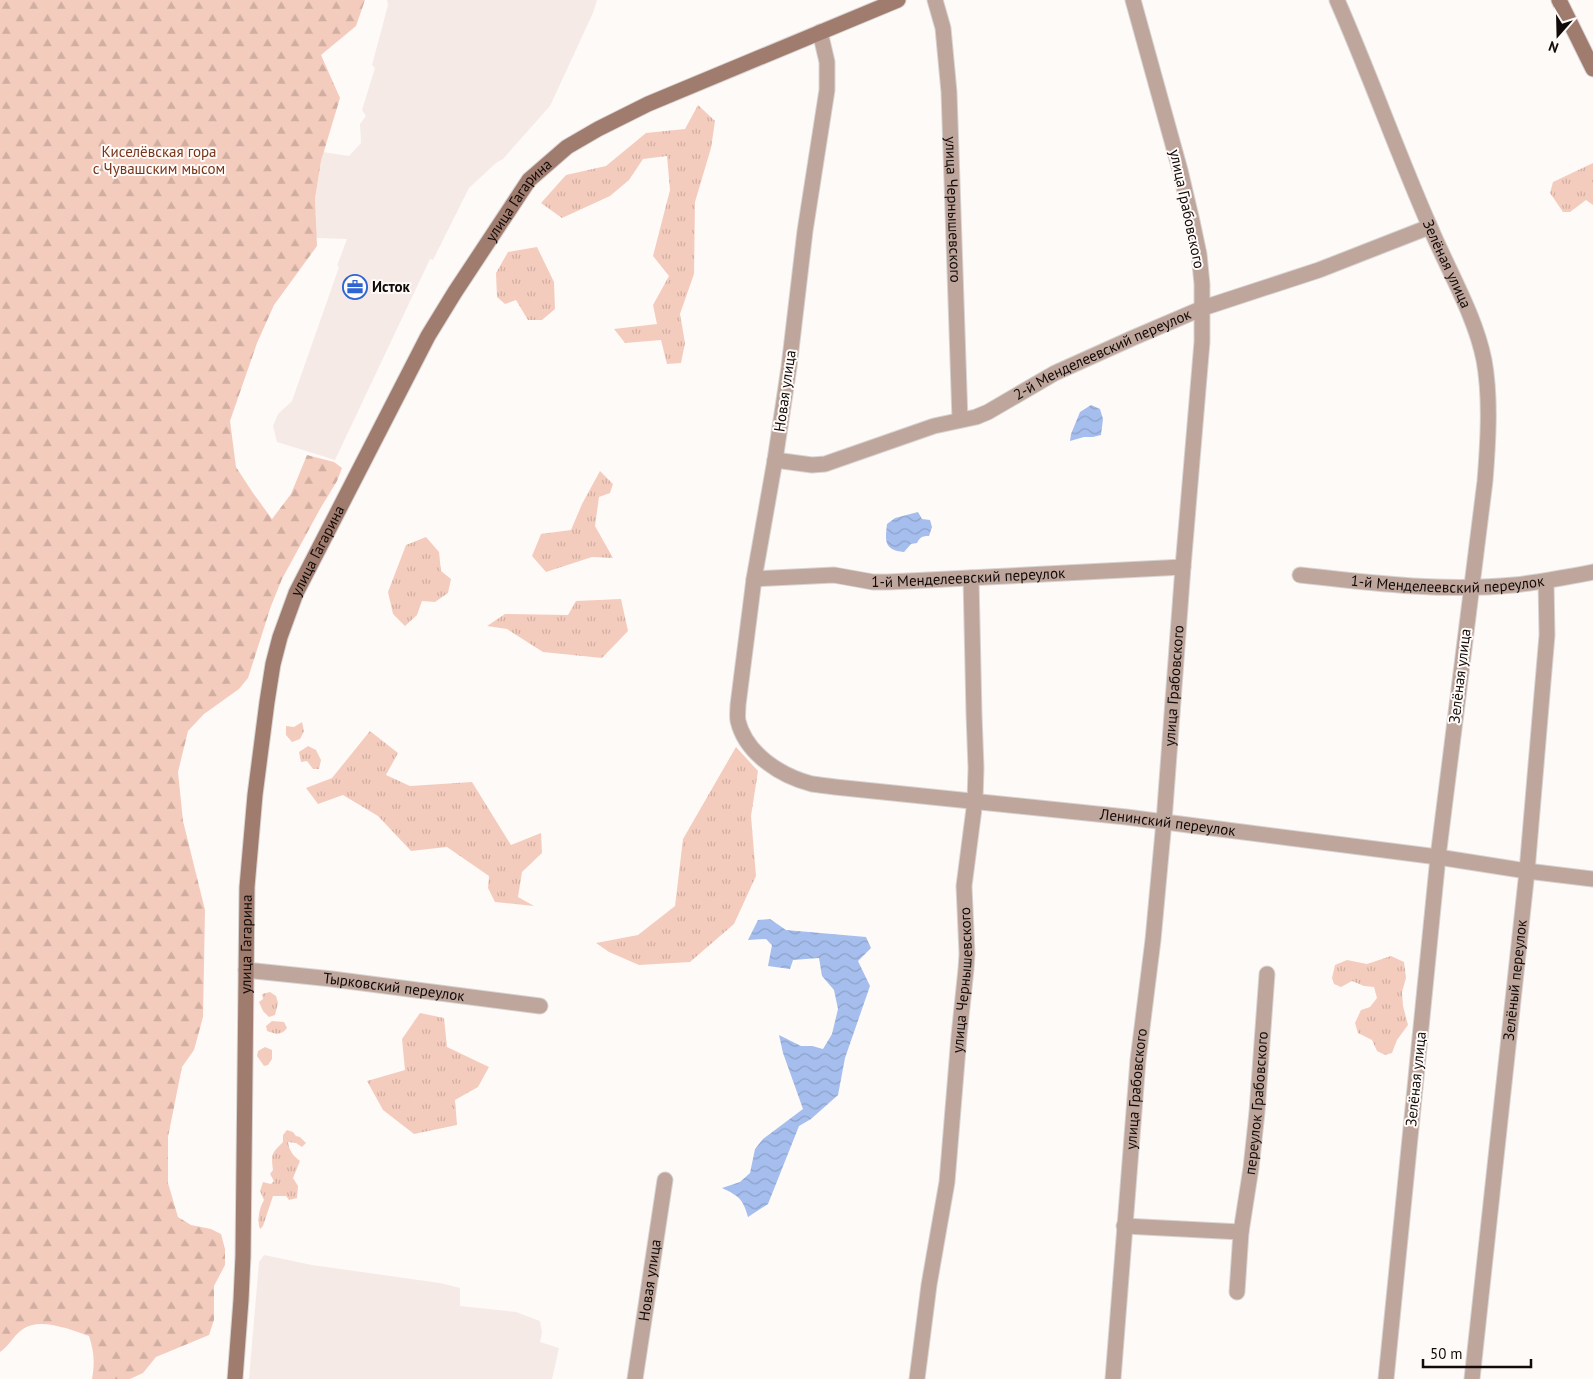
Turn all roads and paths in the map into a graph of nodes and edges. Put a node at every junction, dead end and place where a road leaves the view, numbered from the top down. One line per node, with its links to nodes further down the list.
1 (898, 0): 6 (main road, улица Гагарина)
2 (935, 0): 10 (street, улица Чернышевского)
3 (1133, 0): 9 (street, улица Грабовского)
4 (1337, 0): 8 (street, Зелёная улица)
5 (1559, 0): 7 (main road)
6 (820, 32): 11 (street, Новая улица); 25 (main road, улица Гагарина)
7 (1593, 69)
8 (1429, 227): 9 (street, 2-й Менделеевский переулок); 18 (street, Зелёная улица)
9 (1203, 308): 10 (street, 2-й Менделеевский переулок); 12 (street, улица Грабовского)
10 (960, 420): 11 (street, 2-й Менделеевский переулок)
11 (775, 460): 16 (street, Новая улица)
12 (1183, 567): 15 (street, 1-й Менделеевский переулок); 21 (street, улица Грабовского)
13 (1593, 572): 17 (street, 1-й Менделеевский переулок)
14 (1300, 575): 18 (street, 1-й Менделеевский переулок)
15 (971, 578): 16 (street, 1-й Менделеевский переулок); 20 (street, улица Чернышевского)
16 (754, 579): 19 (street, Новая улица)
17 (1546, 580): 18 (street, 1-й Менделеевский переулок); 23 (street, Зелёный переулок)
18 (1471, 587): 22 (street, Зелёная улица)
19 (752, 748): 20 (street, Ленинский переулок)
20 (975, 801): 21 (street, Ленинский переулок); 34 (street, улица Чернышевского)
21 (1164, 821): 22 (street, Ленинский переулок); 29 (street, улица Грабовского)
22 (1438, 857): 23 (street, Ленинский переулок); 36 (street, Зелёная улица)
23 (1527, 871): 24 (street, Ленинский переулок); 37 (street, Зелёный переулок)
24 (1593, 879)
25 (246, 970): 27 (street, Тырковский переулок); 32 (main road, улица Гагарина)
26 (1267, 974): 30 (street, переулок Грабовского)
27 (540, 1006)
28 (665, 1180): 33 (street, Новая улица)
29 (1124, 1226): 30 (street); 35 (street, улица Грабовского)
30 (1241, 1232): 31 (street, переулок Грабовского)
31 (1237, 1292)
32 (235, 1379)
33 (635, 1379)
34 (917, 1379)
35 (1113, 1379)
36 (1386, 1379)
37 (1472, 1379)

